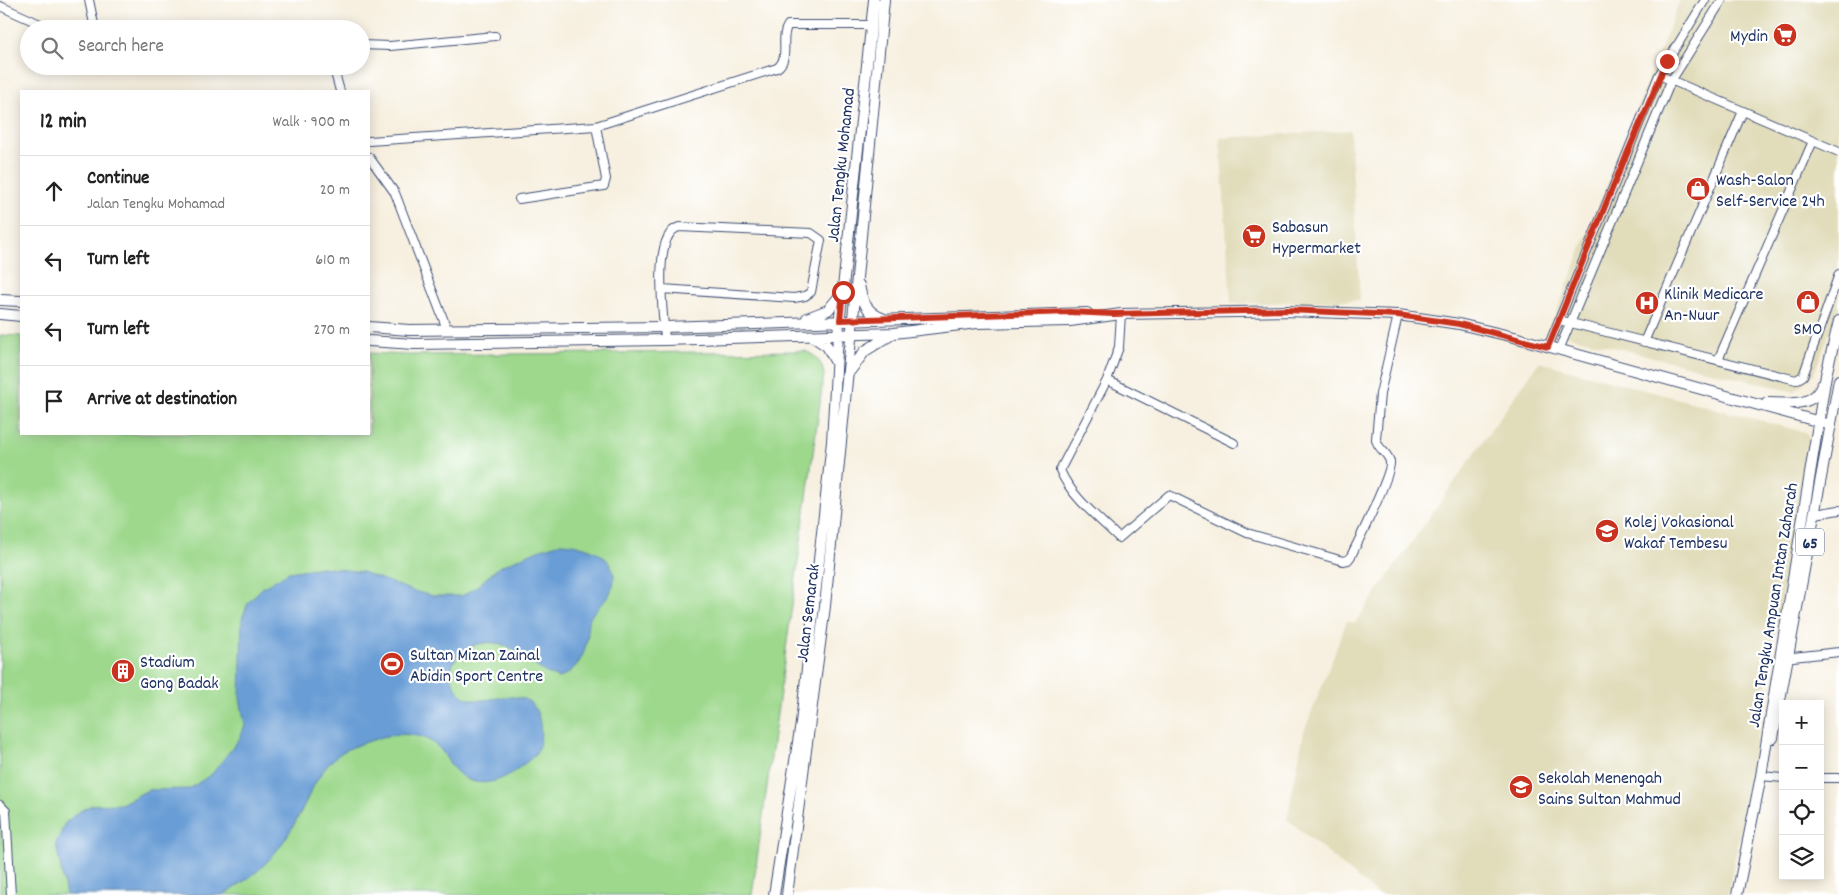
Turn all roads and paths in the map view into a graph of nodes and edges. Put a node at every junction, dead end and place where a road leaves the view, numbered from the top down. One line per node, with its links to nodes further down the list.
1 (89, 0): 8 (street)
2 (874, 0): 9 (main road, Jalan Tengku Mohamad)
3 (884, 0): 23 (main road, Jalan Tengku Mohamad)
4 (1706, 0): 13 (street)
5 (1722, 0): 14 (street)
6 (0, 6): 7 (street)
7 (31, 20)
8 (93, 20)
9 (871, 25): 17 (street); 26 (main road, Jalan Tengku Mohamad)
10 (495, 36): 11 (street)
11 (370, 45)
12 (336, 75): 15 (street)
13 (1659, 75): 14 (street); 36 (street)
14 (1671, 81): 16 (street); 39 (street)
15 (340, 90)
16 (1743, 111): 19 (street); 49 (street)
17 (596, 126): 18 (street); 22 (street)
18 (370, 141)
19 (1812, 141): 20 (street); 51 (street)
20 (1839, 152)
21 (370, 157): 42 (street)
22 (519, 199)
23 (857, 269): 34 (main road, Jalan Tengku Mohamad); 35 (main road)
24 (1839, 274): 51 (street)
25 (662, 289): 25 (street); 41 (street)
26 (843, 292): 33 (main road, Jalan Tengku Mohamad); 38 (main road)
27 (0, 300): 28 (main road)
28 (20, 301)
29 (0, 314): 32 (main road)
30 (1117, 314): 31 (main road); 35 (main road); 45 (main road); 55 (street)
31 (1398, 315): 50 (main road); 55 (street)
32 (20, 316)
33 (840, 320): 34 (main road); 38 (main road); 43 (main road, Jalan Tengku Mohamad)
34 (853, 320): 35 (main road); 44 (main road, Jalan Tengku Mohamad)
35 (885, 320)
36 (1559, 320): 39 (street); 50 (street)
37 (1839, 321): 54 (main road, Jalan Tengku Ampuan Intan Zaharah / 65)
38 (792, 322): 41 (main road)
39 (1570, 323): 49 (street); 50 (street)
40 (370, 327): 42 (main road)
41 (665, 327): 42 (main road); 48 (street)
42 (447, 329)
43 (838, 334): 44 (main road); 46 (main road); 52 (main road, Jalan Semarak)
44 (852, 334): 45 (main road); 53 (main road, Jalan Semarak)
45 (894, 334): 53 (main road)
46 (810, 335): 48 (main road); 52 (main road)
47 (370, 340): 48 (main road)
48 (665, 340)
49 (1644, 342): 51 (street)
50 (1553, 349): 57 (main road)
51 (1718, 360)
52 (836, 366): 74 (main road, Jalan Semarak)
53 (848, 374): 75 (main road, Jalan Semarak)
54 (1826, 375): 57 (main road); 60 (main road, Jalan Tengku Ampuan Intan Zaharah / 65)
55 (1107, 380): 62 (street)
56 (1839, 380): 58 (main road, Jalan Tengku Ampuan Intan Zaharah / 65)
57 (1751, 403): 59 (main road)
58 (1836, 410): 61 (main road, Jalan Tengku Ampuan Intan Zaharah / 65)
59 (1795, 415): 60 (main road); 63 (main road)
60 (1819, 421): 61 (main road); 63 (main road, Jalan Tengku Ampuan Intan Zaharah / 65)
61 (1832, 424): 65 (main road, Jalan Tengku Ampuan Intan Zaharah / 65)
62 (1234, 443)
63 (1814, 447): 67 (main road, Jalan Tengku Ampuan Intan Zaharah / 65)
64 (1839, 510): 65 (street)
65 (1815, 514): 67 (main road, Jalan Tengku Ampuan Intan Zaharah / 65)
66 (1839, 652): 67 (street)
67 (1784, 658): 68 (main road, Jalan Tengku Ampuan Intan Zaharah / 65)
68 (1763, 777): 69 (street); 76 (main road, Jalan Tengku Ampuan Intan Zaharah / 65); 77 (main road, Jalan Tengku Ampuan Intan Zaharah / 65)
69 (1779, 778)
70 (1824, 778): 71 (street)
71 (1839, 778)
72 (0, 805): 73 (street)
73 (11, 895)
74 (774, 895)
75 (787, 895)
76 (1737, 895)
77 (1743, 895)

